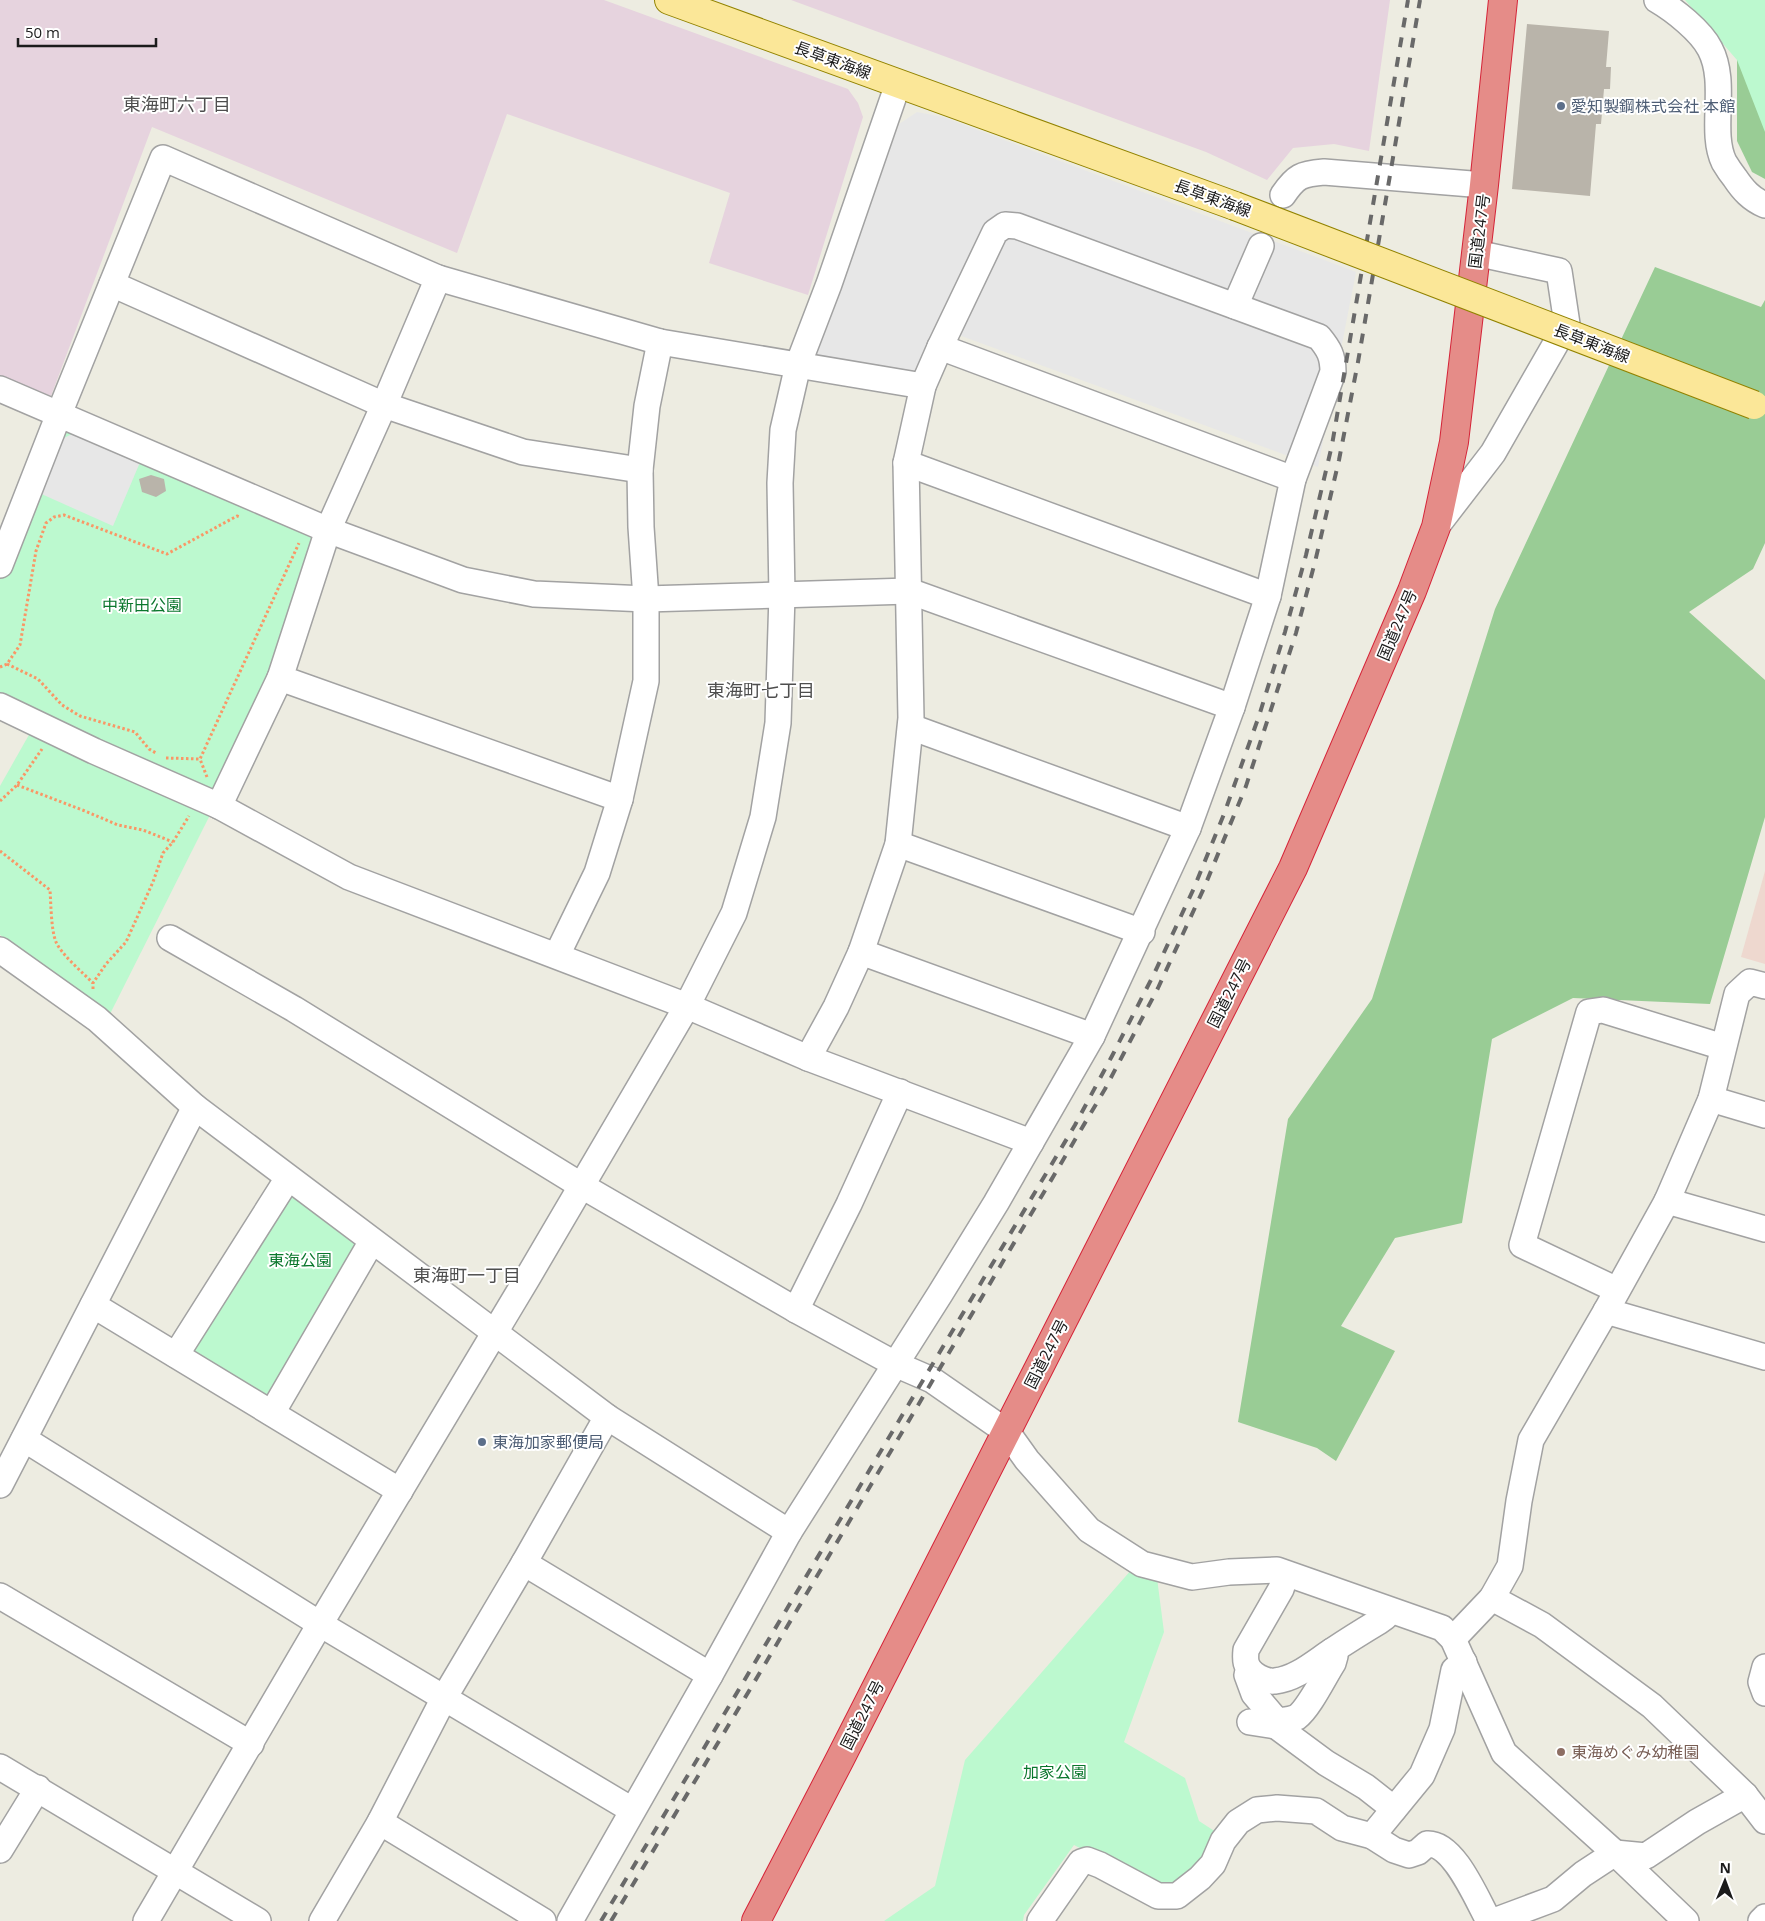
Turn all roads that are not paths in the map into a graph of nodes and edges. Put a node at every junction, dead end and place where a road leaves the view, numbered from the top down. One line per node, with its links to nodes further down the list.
1 (669, 0): 4 (main road, 長草東海線)
2 (1502, 0): 5 (highway, 国道247号)
3 (1657, 0): 7 (street)
4 (898, 84): 15 (street); 19 (main road, 長草東海線, bridge)
5 (1484, 185): 6 (street); 9 (highway, 国道247号)
6 (1282, 195)
7 (1765, 205)
8 (1261, 246): 12 (street)
9 (1476, 253): 24 (highway, 国道247号); 24 (street)
10 (438, 278): 11 (street); 13 (street); 18 (street)
11 (112, 284): 18 (street); 20 (street)
12 (1235, 306): 14 (street); 23 (street)
13 (660, 342): 15 (street); 22 (street)
14 (940, 347): 16 (street); 23 (street)
15 (798, 365): 16 (street); 28 (street)
16 (924, 386): 21 (street)
17 (0, 389): 20 (street)
18 (384, 406): 22 (street); 25 (street)
19 (1761, 407)
20 (59, 414): 25 (street); 26 (street)
21 (906, 463): 27 (street); 29 (street)
22 (640, 470): 30 (street)
23 (1293, 479): 29 (street)
24 (1436, 527): 68 (highway, 国道247号)
25 (328, 530): 30 (street); 31 (street)
26 (0, 565)
27 (909, 591): 28 (street); 33 (street); 34 (street)
28 (782, 595): 30 (street); 45 (street)
29 (1268, 596): 33 (street)
30 (646, 600): 36 (street)
31 (280, 678): 35 (street); 36 (street)
32 (0, 706): 35 (street)
33 (1232, 707): 37 (street)
34 (911, 727): 37 (street); 38 (street)
35 (209, 796): 43 (street)
36 (620, 799): 43 (street)
37 (1188, 828): 39 (street)
38 (898, 844): 39 (street); 42 (street)
39 (1142, 932): 46 (street)
40 (170, 938): 55 (street)
41 (0, 950): 51 (street)
42 (861, 952): 46 (street); 48 (street)
43 (557, 955): 45 (street)
44 (1765, 986): 47 (street)
45 (687, 1006): 48 (street); 55 (street)
46 (1092, 1036): 53 (street)
47 (1723, 1047): 50 (street); 59 (street)
48 (808, 1058): 49 (street)
49 (900, 1092): 53 (street); 61 (street)
50 (1711, 1099): 52 (street); 56 (street)
51 (195, 1107): 54 (street); 60 (street)
52 (1765, 1115)
53 (1031, 1142): 65 (street)
54 (288, 1178): 58 (street); 63 (street)
55 (582, 1186): 61 (street); 62 (street)
56 (1667, 1201): 57 (street); 59 (street)
57 (1765, 1228)
58 (372, 1241): 62 (street); 66 (street)
59 (1612, 1301): 64 (street); 76 (street)
60 (92, 1305): 63 (street); 69 (street)
61 (796, 1310): 65 (street)
62 (494, 1334): 67 (street); 71 (street)
63 (176, 1355): 66 (street)
64 (1765, 1357)
65 (895, 1364): 68 (street); 72 (street)
66 (272, 1413): 71 (street)
67 (607, 1417): 72 (street); 73 (street)
68 (1006, 1432): 74 (street); 107 (highway, 国道247号)
69 (24, 1439): 70 (street); 78 (street)
70 (0, 1485)
71 (400, 1491): 78 (street)
72 (789, 1532): 84 (street)
73 (524, 1563): 84 (street); 86 (street)
74 (1286, 1574): 77 (street); 83 (street)
75 (0, 1596): 89 (street)
76 (1492, 1598): 79 (street); 92 (street)
77 (1389, 1610): 79 (street); 80 (street)
78 (320, 1624): 86 (street); 89 (street)
79 (1452, 1639): 81 (street)
80 (1332, 1651): 83 (street); 88 (street)
81 (1464, 1662): 93 (street); 99 (street)
82 (1765, 1667): 85 (street)
83 (1250, 1671): 88 (street)
84 (710, 1675): 94 (street)
85 (1765, 1693)
86 (444, 1698): 94 (street); 96 (street)
87 (1250, 1722): 88 (street)
88 (1276, 1723): 93 (street)
89 (251, 1744): 100 (street)
90 (0, 1767): 91 (street)
91 (38, 1788): 98 (street); 100 (street)
92 (1745, 1795): 95 (street); 99 (street)
93 (1394, 1809): 97 (street)
94 (632, 1810): 106 (street)
95 (1765, 1821)
96 (380, 1822): 104 (street); 105 (street)
97 (1372, 1836): 108 (street); 109 (street)
98 (0, 1850)
99 (1615, 1853): 110 (street); 111 (street)
100 (176, 1872): 102 (street); 103 (street)
101 (1765, 1917): 112 (street)
102 (146, 1921)
103 (258, 1921)
104 (322, 1921)
105 (543, 1921)
106 (570, 1921)
107 (756, 1921)
108 (1040, 1921)
109 (1489, 1921)
110 (1494, 1921)
111 (1686, 1921)
112 (1761, 1921)

